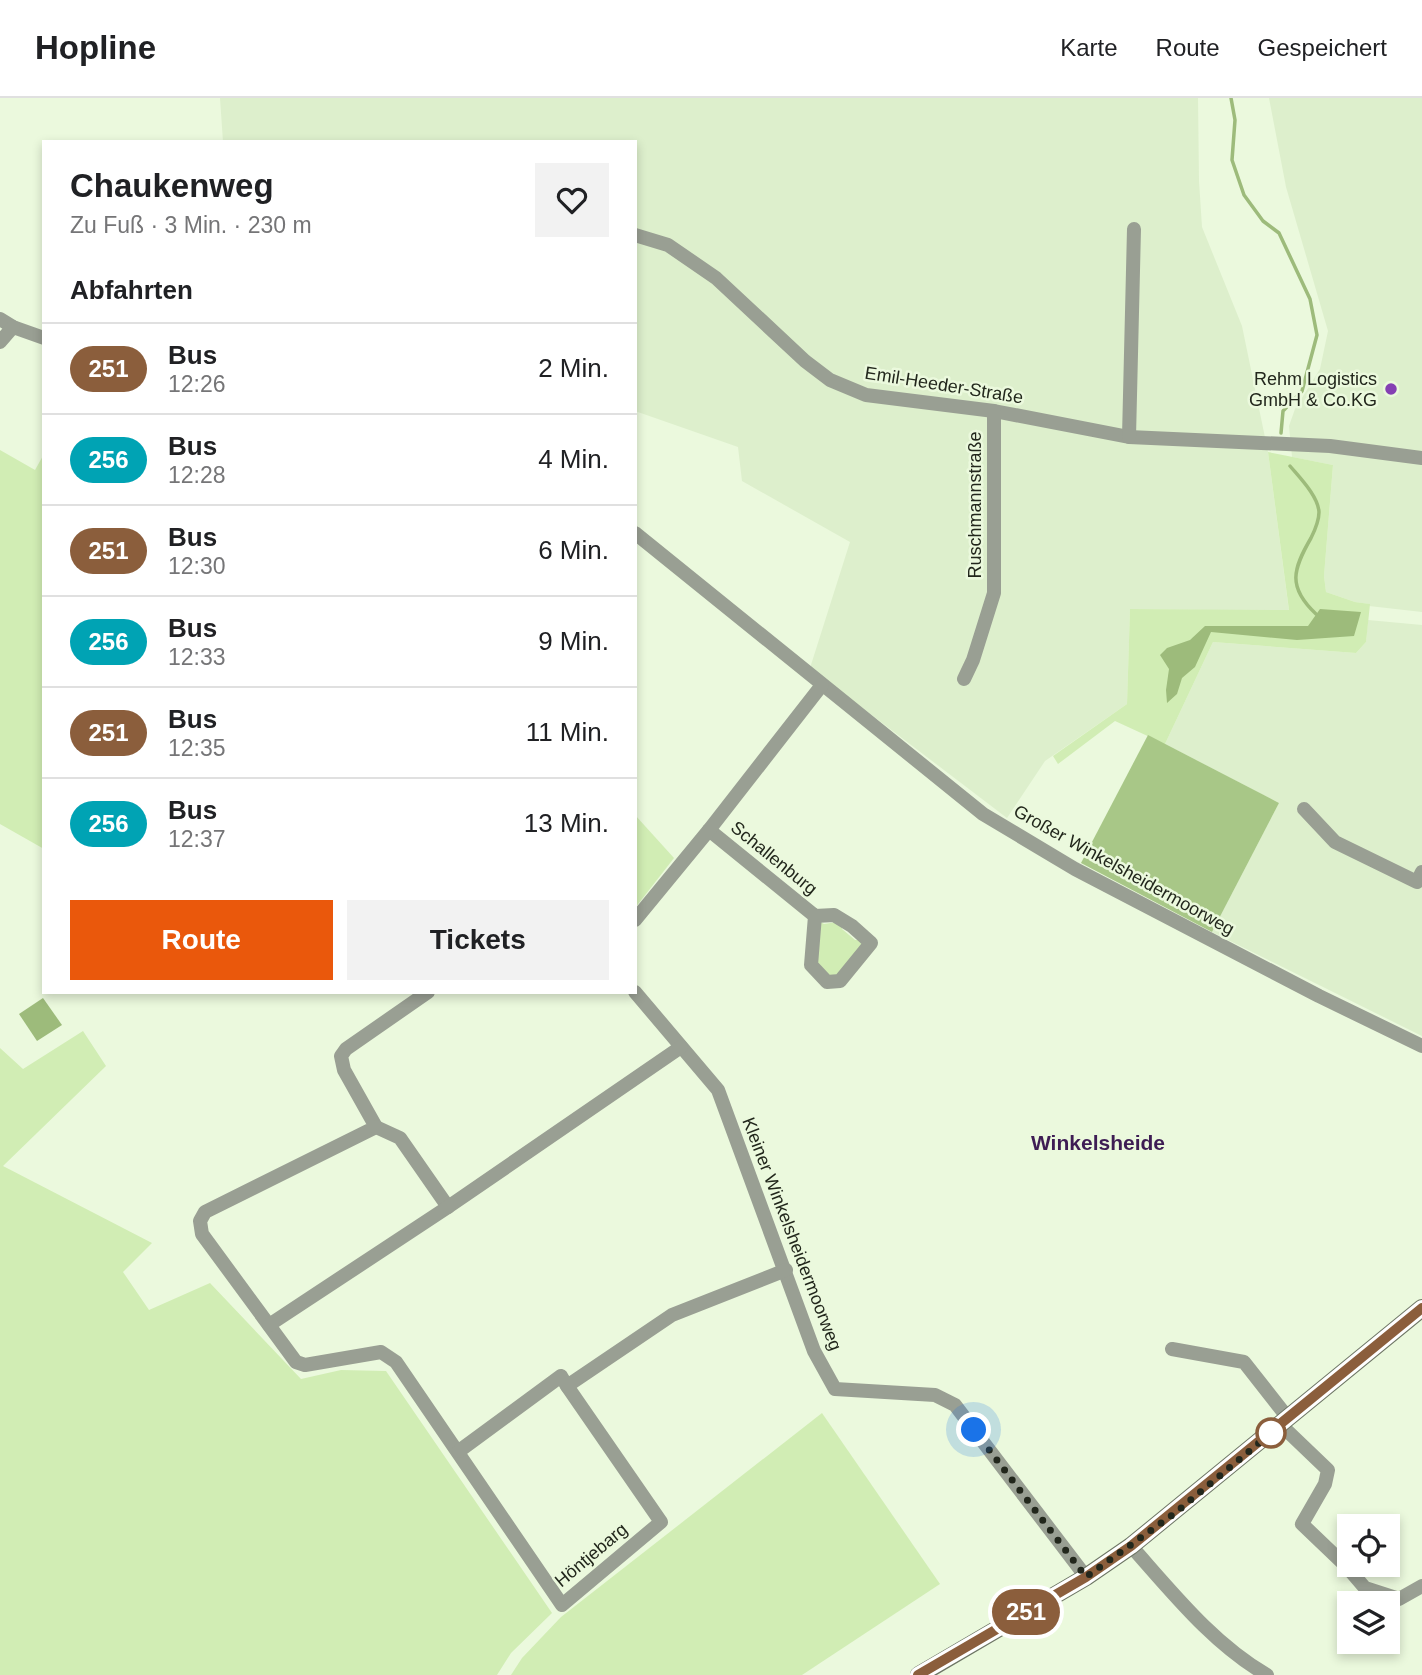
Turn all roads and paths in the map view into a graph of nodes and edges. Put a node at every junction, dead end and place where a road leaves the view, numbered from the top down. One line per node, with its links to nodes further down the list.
1 (1134, 229): 8 (street)
2 (637, 236): 7 (street, Emil-Heeder-Straße)
3 (0, 319): 4 (street)
4 (13, 327): 5 (street); 6 (street)
5 (42, 337)
6 (0, 342)
7 (994, 411): 8 (street, Emil-Heeder-Straße); 11 (street, Ruschmannstraße)
8 (1129, 437): 9 (street, Emil-Heeder-Straße)
9 (1422, 458)
10 (637, 535): 12 (street, Großer Winkelsheidermoorweg)
11 (964, 679)
12 (822, 685): 14 (street); 20 (street, Großer Winkelsheidermoorweg)
13 (1304, 809): 15 (street)
14 (709, 830): 16 (street, Schallenburg); 17 (street)
15 (1422, 872)
16 (815, 916): 16 (street, Schallenburg)
17 (637, 918)
18 (425, 994): 22 (street)
19 (637, 994): 21 (street, Kleiner Winkelsheidermoorweg)
20 (1422, 1046)
21 (681, 1047): 23 (street); 24 (street, Kleiner Winkelsheidermoorweg)
22 (376, 1127): 23 (street); 26 (street, Höntjebarg)
23 (448, 1207): 26 (street)
24 (786, 1270): 28 (street); 32 (street, Kleiner Winkelsheidermoorweg)
25 (1422, 1308): 29 (street)
26 (269, 1325): 30 (street, Höntjebarg)
27 (1172, 1349): 29 (street)
28 (567, 1385): 30 (street); 30 (street, Höntjebarg)
29 (1285, 1421): 31 (street); 33 (street)
30 (459, 1451)
31 (1131, 1546): 32 (street); 35 (street)
32 (1086, 1577): 34 (street)
33 (1422, 1586)
34 (919, 1675)
35 (1267, 1675)

